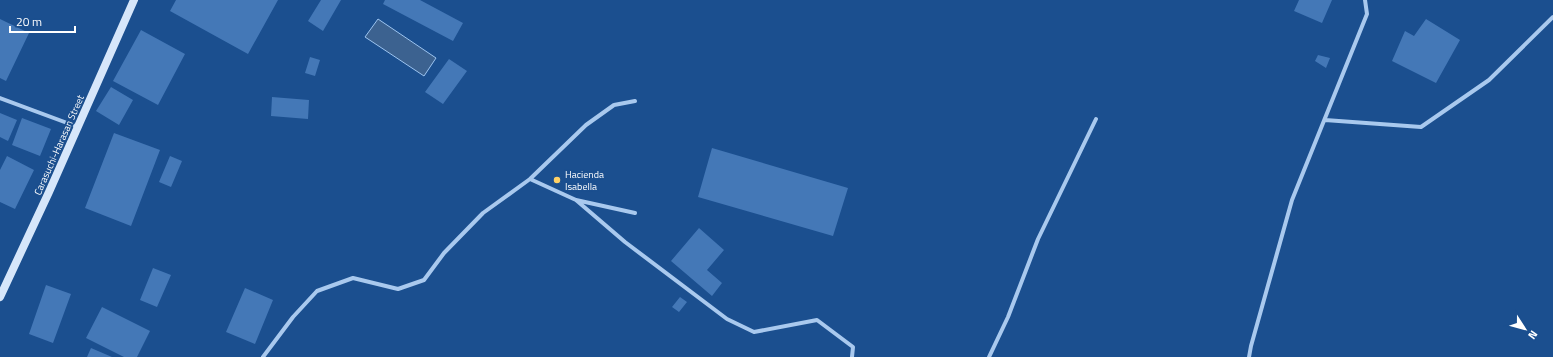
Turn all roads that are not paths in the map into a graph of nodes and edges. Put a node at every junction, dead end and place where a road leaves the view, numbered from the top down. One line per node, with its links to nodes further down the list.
1 (134, 0): 8 (street, Carasuchi-Harasan Street)
2 (1365, 0): 7 (street)
3 (1553, 17): 7 (street)
4 (0, 98): 8 (street)
5 (635, 101): 9 (street)
6 (1096, 119): 15 (street)
7 (1325, 120): 16 (street)
8 (78, 127): 12 (street, Carasuchi-Harasan Street)
9 (530, 179): 10 (street); 13 (street)
10 (576, 200): 11 (street); 14 (street)
11 (635, 213)
12 (0, 297)
13 (263, 357)
14 (852, 357)
15 (988, 357)
16 (1249, 357)

